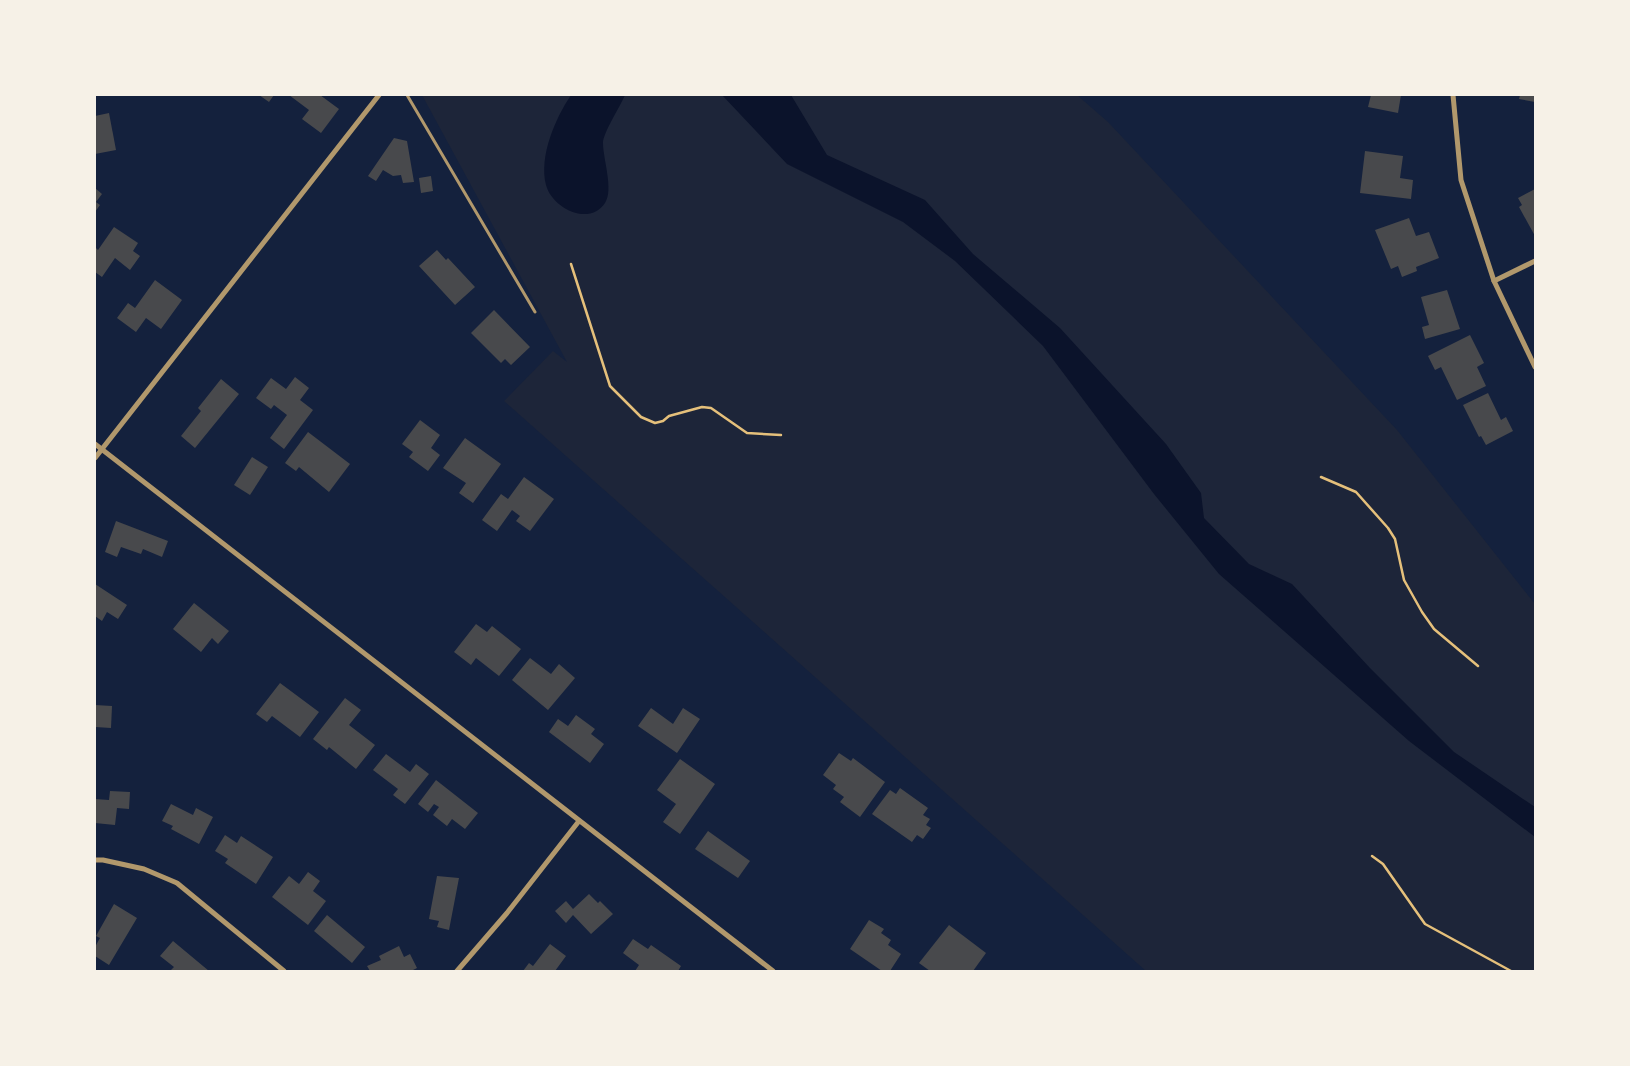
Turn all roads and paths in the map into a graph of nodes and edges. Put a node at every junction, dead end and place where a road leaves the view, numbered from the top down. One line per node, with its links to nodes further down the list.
1 (379, 95): 11 (street)
2 (407, 95): 7 (lane)
3 (1453, 95): 6 (street)
4 (1535, 262): 6 (street)
5 (571, 264): 9 (path)
6 (1494, 281): 8 (street)
7 (535, 312)
8 (1535, 367)
9 (781, 436)
10 (95, 444): 11 (street)
11 (101, 449): 12 (street); 15 (street)
12 (95, 458)
13 (1321, 477): 14 (path)
14 (1478, 666)
15 (579, 821): 19 (street); 20 (street)
16 (1372, 856): 21 (path)
17 (95, 860): 18 (street)
18 (284, 971)
19 (457, 971)
20 (774, 971)
21 (1511, 971)

